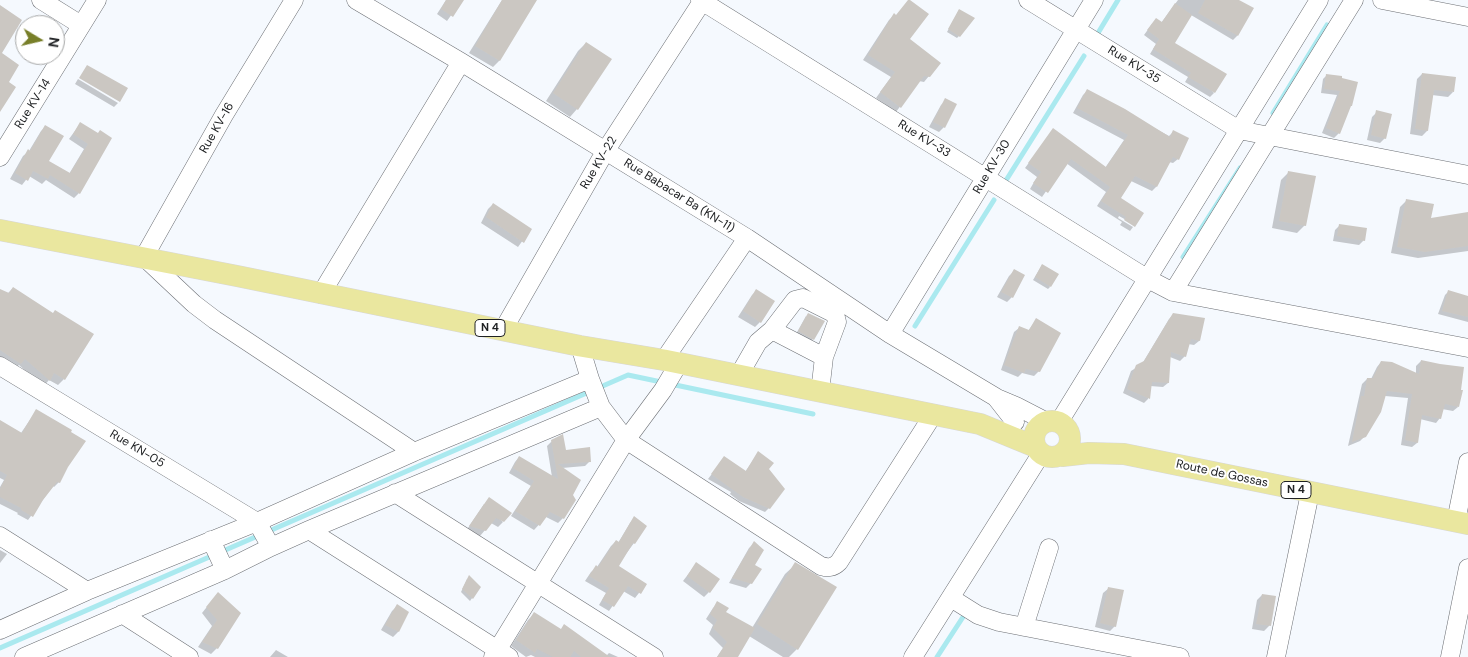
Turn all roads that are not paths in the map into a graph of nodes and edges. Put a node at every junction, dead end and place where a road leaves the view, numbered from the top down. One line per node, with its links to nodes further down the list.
1 (41, 0): 12 (street)
2 (97, 0): 12 (street, Rue KV-14)
3 (294, 0): 23 (street, Rue KV-16)
4 (356, 0): 14 (street, Rue Babacar Ba (KN-11))
5 (702, 0): 17 (street, Rue KV-22); 20 (street, Rue KV-33)
6 (1028, 0): 13 (street, Rue KV-35)
7 (1094, 0): 13 (street, Rue KV-30)
8 (1319, 0): 15 (street)
9 (1354, 0): 16 (street)
10 (1382, 0): 11 (street)
11 (1468, 17)
12 (82, 25): 18 (street, Rue KV-14)
13 (1076, 30): 15 (street, Rue KV-35); 20 (street, Rue KV-30)
14 (460, 62): 17 (street, Rue Babacar Ba (KN-11)); 26 (street)
15 (1239, 130): 16 (street); 24 (street)
16 (1269, 136): 19 (street); 25 (street)
17 (606, 150): 22 (street, Rue Babacar Ba (KN-11)); 27 (street, Rue KV-22)
18 (0, 157)
19 (1468, 175)
20 (986, 178): 24 (street, Rue KV-33); 29 (street, Rue KV-30)
21 (0, 230): 23 (main road, N 4)
22 (747, 238): 29 (street, Rue Babacar Ba (KN-11)); 33 (street)
23 (144, 258): 26 (main road, N 4); 45 (street)
24 (1148, 279): 25 (street, Rue KV-33); 42 (street)
25 (1173, 292): 31 (street, Rue KV-33)
26 (321, 294): 27 (main road, N 4)
27 (504, 330): 30 (main road, N 4)
28 (772, 330): 32 (street); 32 (street); 35 (street)
29 (890, 334): 38 (street, Rue Babacar Ba (KN-11))
30 (580, 346): 33 (main road, N 4); 37 (street)
31 (1468, 348)
32 (824, 357): 36 (street)
33 (672, 365): 35 (main road, N 4); 43 (street)
34 (0, 366): 53 (street, Rue KN-05)
35 (739, 375): 36 (main road, N 4)
36 (820, 392): 39 (main road, N 4)
37 (595, 393): 43 (street); 45 (street); 49 (street)
38 (997, 398): 40 (street); 42 (street)
39 (933, 415): 41 (main road, N 4); 43 (street)
40 (1015, 422): 41 (main road, N 4); 42 (main road, N 4)
41 (980, 424): 44 (main road, N 4)
42 (1054, 424): 44 (main road); 46 (main road, N 4); 47 (main road)
43 (626, 440): 58 (street)
44 (1038, 451): 47 (main road, N 4); 60 (street)
45 (414, 452): 53 (street)
46 (1124, 454): 47 (main road, N 4); 50 (main road, Route de Gossas / N 4)
47 (1062, 456)
48 (1468, 462): 51 (street)
49 (395, 493): 52 (street); 58 (street)
50 (1310, 493): 51 (main road, Route de Gossas / N 4); 70 (street)
51 (1462, 523)
52 (309, 530): 53 (street); 64 (street)
53 (264, 534): 56 (street); 56 (street)
54 (0, 536): 59 (street)
55 (1049, 548): 62 (street)
56 (218, 554): 59 (street); 61 (street)
57 (1468, 568): 71 (street)
58 (538, 584): 64 (street); 67 (street)
59 (87, 592): 63 (street)
60 (951, 598): 62 (street); 68 (street)
61 (122, 614): 65 (street); 66 (street)
62 (1024, 627): 69 (street)
63 (0, 630)
64 (500, 655)
65 (24, 657)
66 (189, 657)
67 (654, 657)
68 (913, 657)
69 (1180, 657)
70 (1276, 657)
71 (1450, 657)

